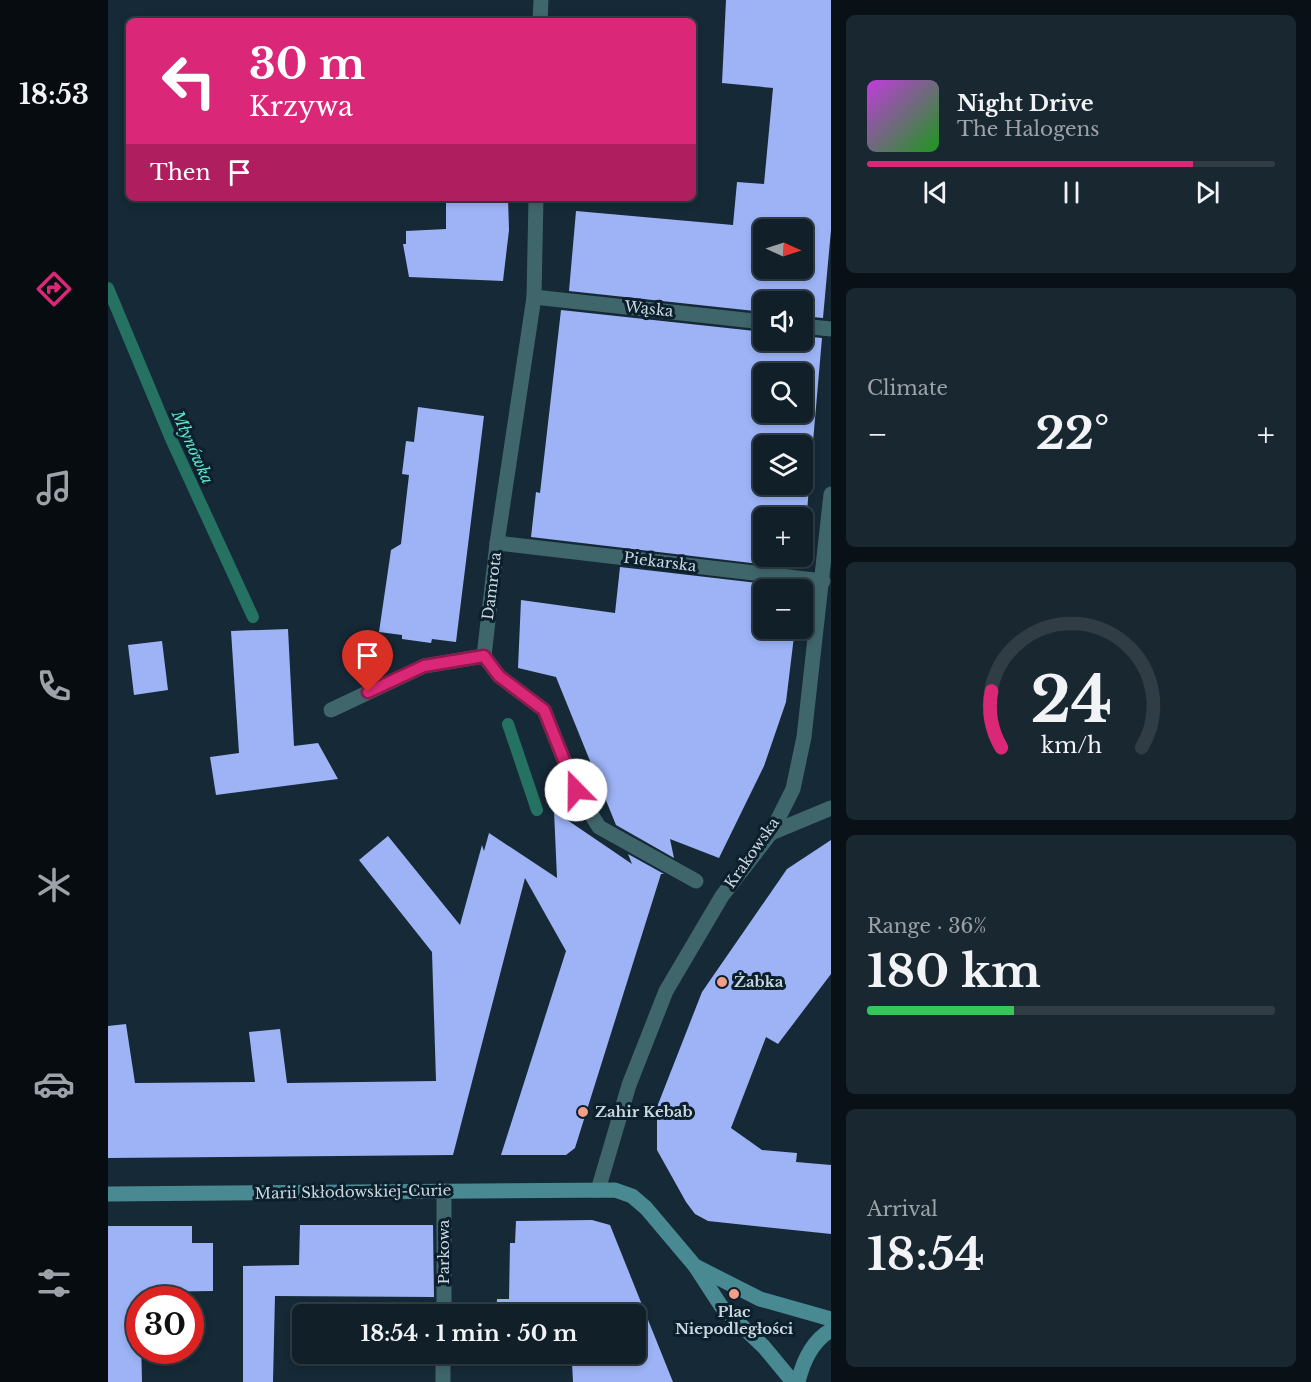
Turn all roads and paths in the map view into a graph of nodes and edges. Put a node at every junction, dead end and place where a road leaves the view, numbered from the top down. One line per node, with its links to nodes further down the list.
1 (541, 0): 2 (street)
2 (540, 18)
3 (536, 201): 4 (street, Damrota)
4 (534, 297): 5 (street, Wąska); 9 (street, Damrota)
5 (753, 321)
6 (813, 327): 7 (street)
7 (831, 329)
8 (831, 494): 10 (street, Krakowska)
9 (497, 543): 10 (street, Piekarska); 11 (street, Damrota)
10 (823, 581): 14 (street, Krakowska)
11 (484, 656): 12 (street); 15 (street)
12 (331, 710)
13 (831, 808): 14 (street)
14 (771, 833): 16 (street, Krakowska)
15 (696, 881)
16 (598, 1190): 17 (main road, Marii Skłodowskiej-Curie); 19 (main road)
17 (444, 1191): 18 (main road, Marii Skłodowskiej-Curie); 20 (street, Parkowa)
18 (108, 1194)
19 (695, 1266): 21 (main road); 25 (main road)
20 (444, 1304)
21 (831, 1318)
22 (831, 1330): 26 (main road)
23 (444, 1364): 24 (street)
24 (443, 1382)
25 (793, 1382)
26 (798, 1382)

